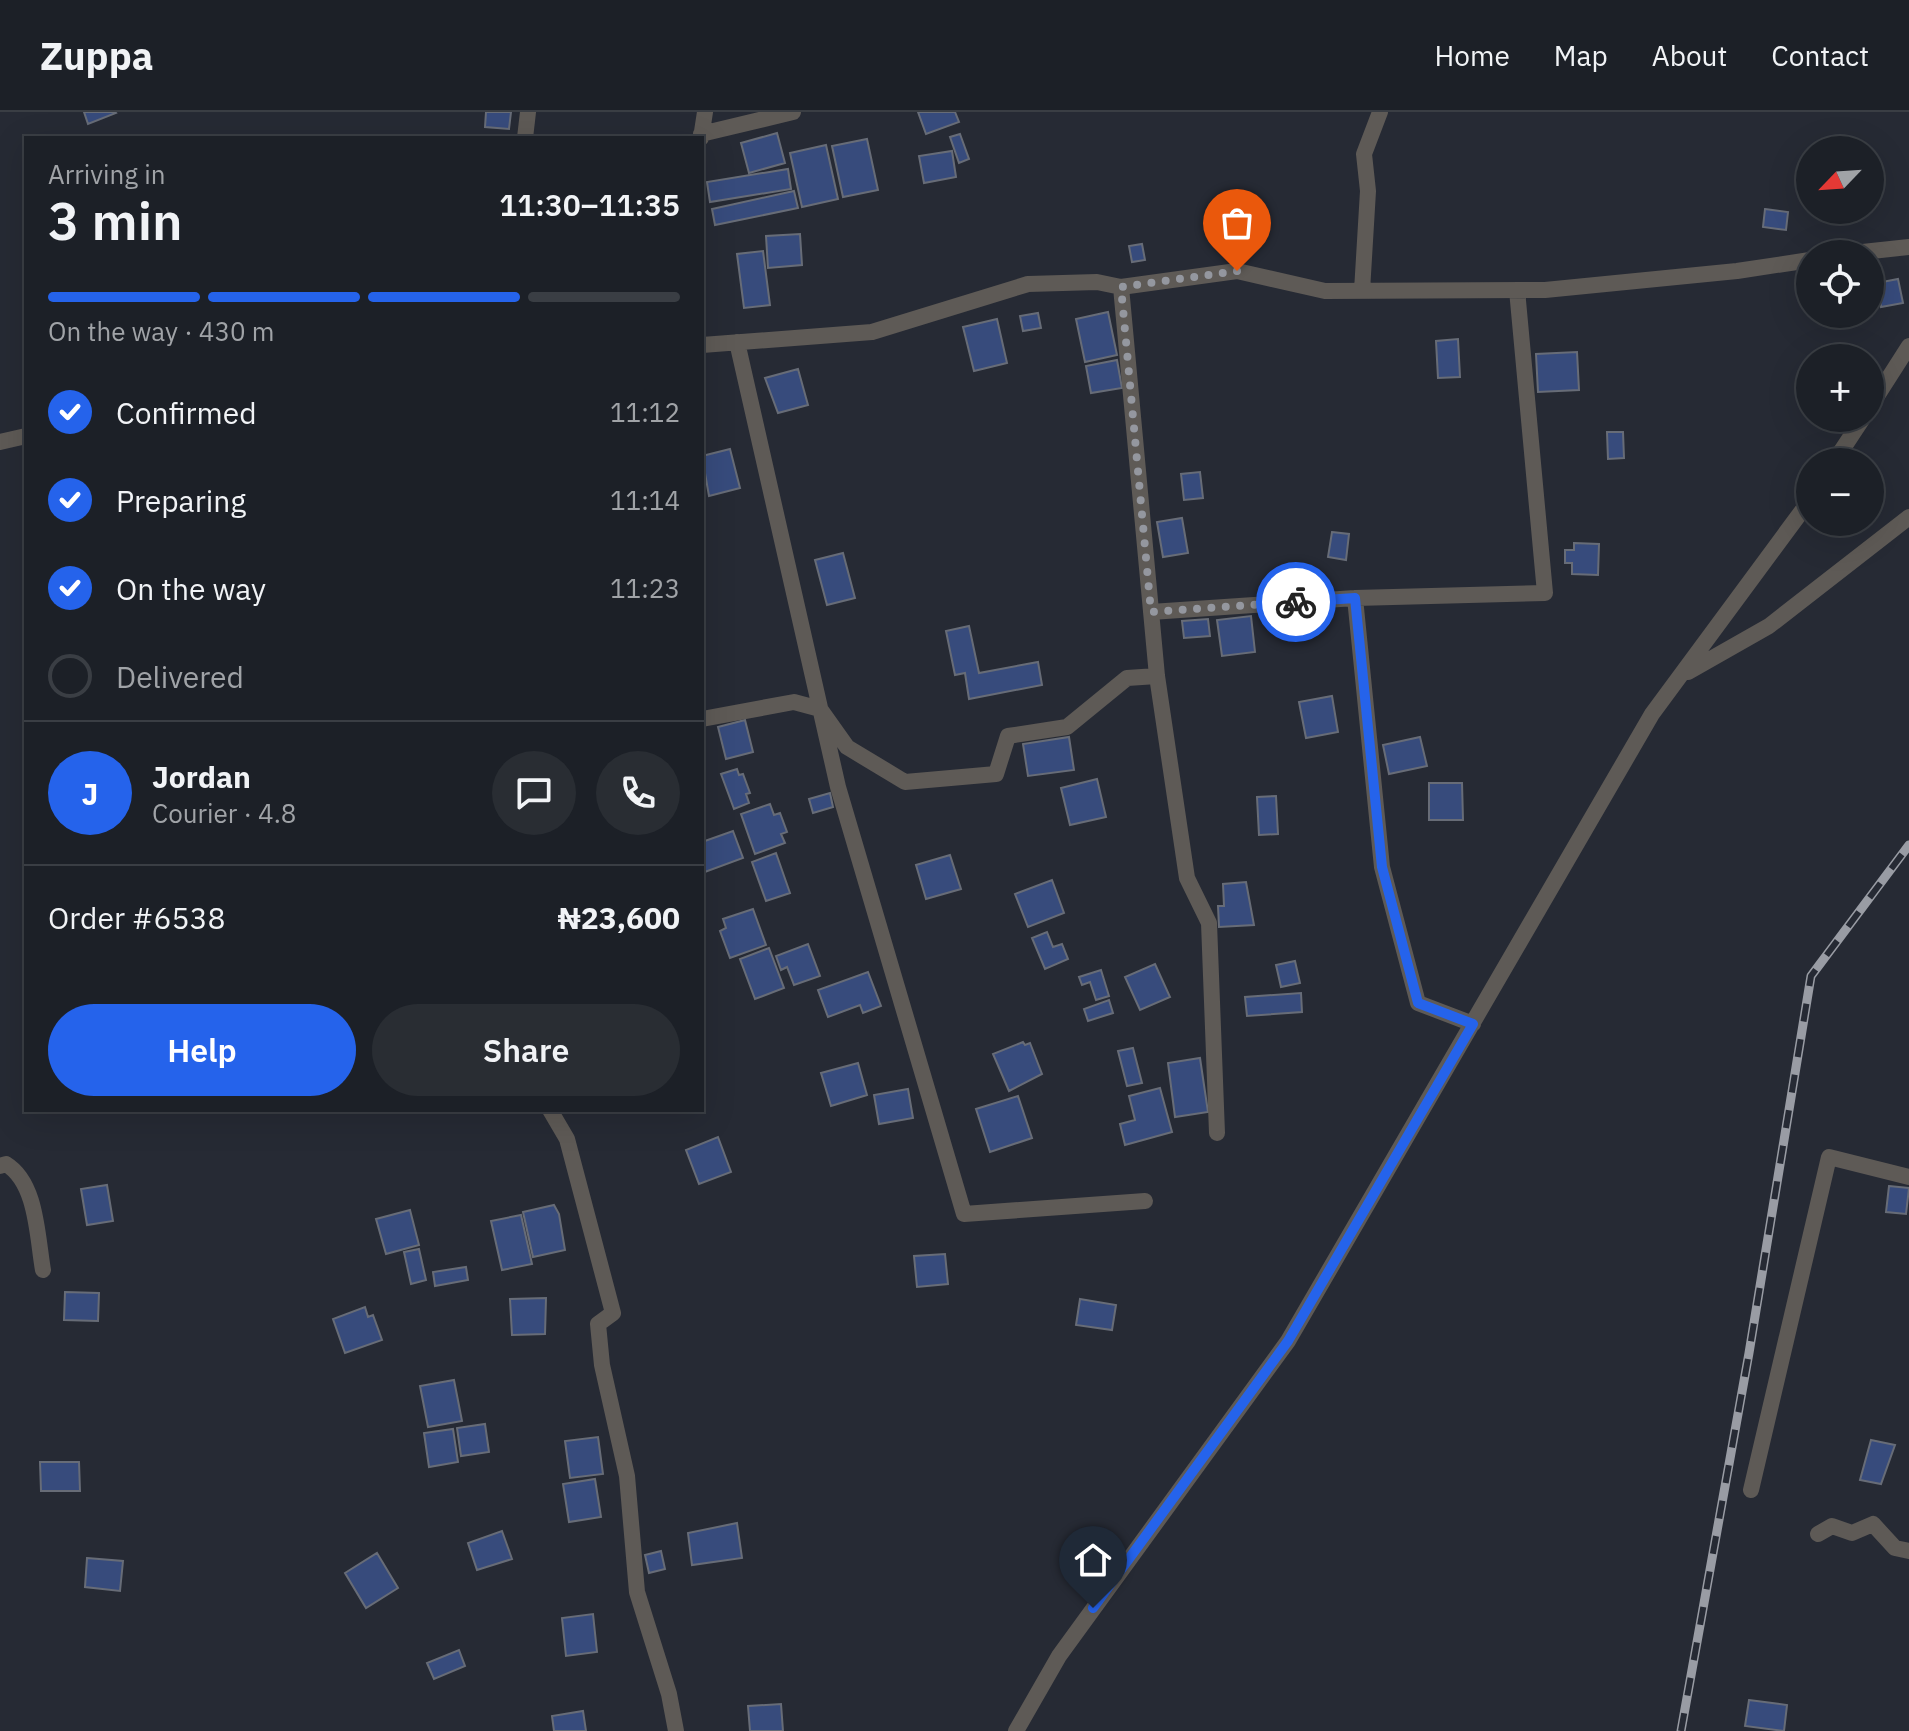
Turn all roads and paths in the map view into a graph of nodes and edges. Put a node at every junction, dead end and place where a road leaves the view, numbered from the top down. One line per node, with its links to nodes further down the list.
1 (528, 112): 5 (street)
2 (705, 112): 6 (street)
3 (793, 112): 6 (street)
4 (1380, 112): 12 (street)
5 (525, 136)
6 (701, 136)
7 (1909, 247): 8 (street)
8 (1884, 250)
9 (1796, 262): 11 (street)
10 (1121, 287): 12 (street); 13 (street); 22 (street)
11 (1517, 290): 12 (street); 21 (street)
12 (1362, 291)
13 (737, 342): 14 (street); 25 (street)
14 (704, 345)
15 (1909, 346): 16 (street)
16 (1884, 385)
17 (24, 436): 18 (street)
18 (0, 442)
19 (1909, 517): 24 (street)
20 (1796, 519): 24 (street)
21 (1355, 598): 22 (street); 27 (street)
22 (1151, 612): 23 (street)
23 (1157, 676): 25 (street); 29 (street)
24 (1680, 677): 27 (street)
25 (820, 709): 26 (street); 32 (street)
26 (704, 719)
27 (1473, 1024): 38 (street)
28 (551, 1112): 37 (street)
29 (1217, 1133)
30 (0, 1166): 33 (street)
31 (1909, 1177): 34 (street)
32 (1145, 1201)
33 (43, 1270)
34 (1751, 1490)
35 (1818, 1534): 36 (street)
36 (1909, 1551)
37 (676, 1731)
38 (1016, 1731)

